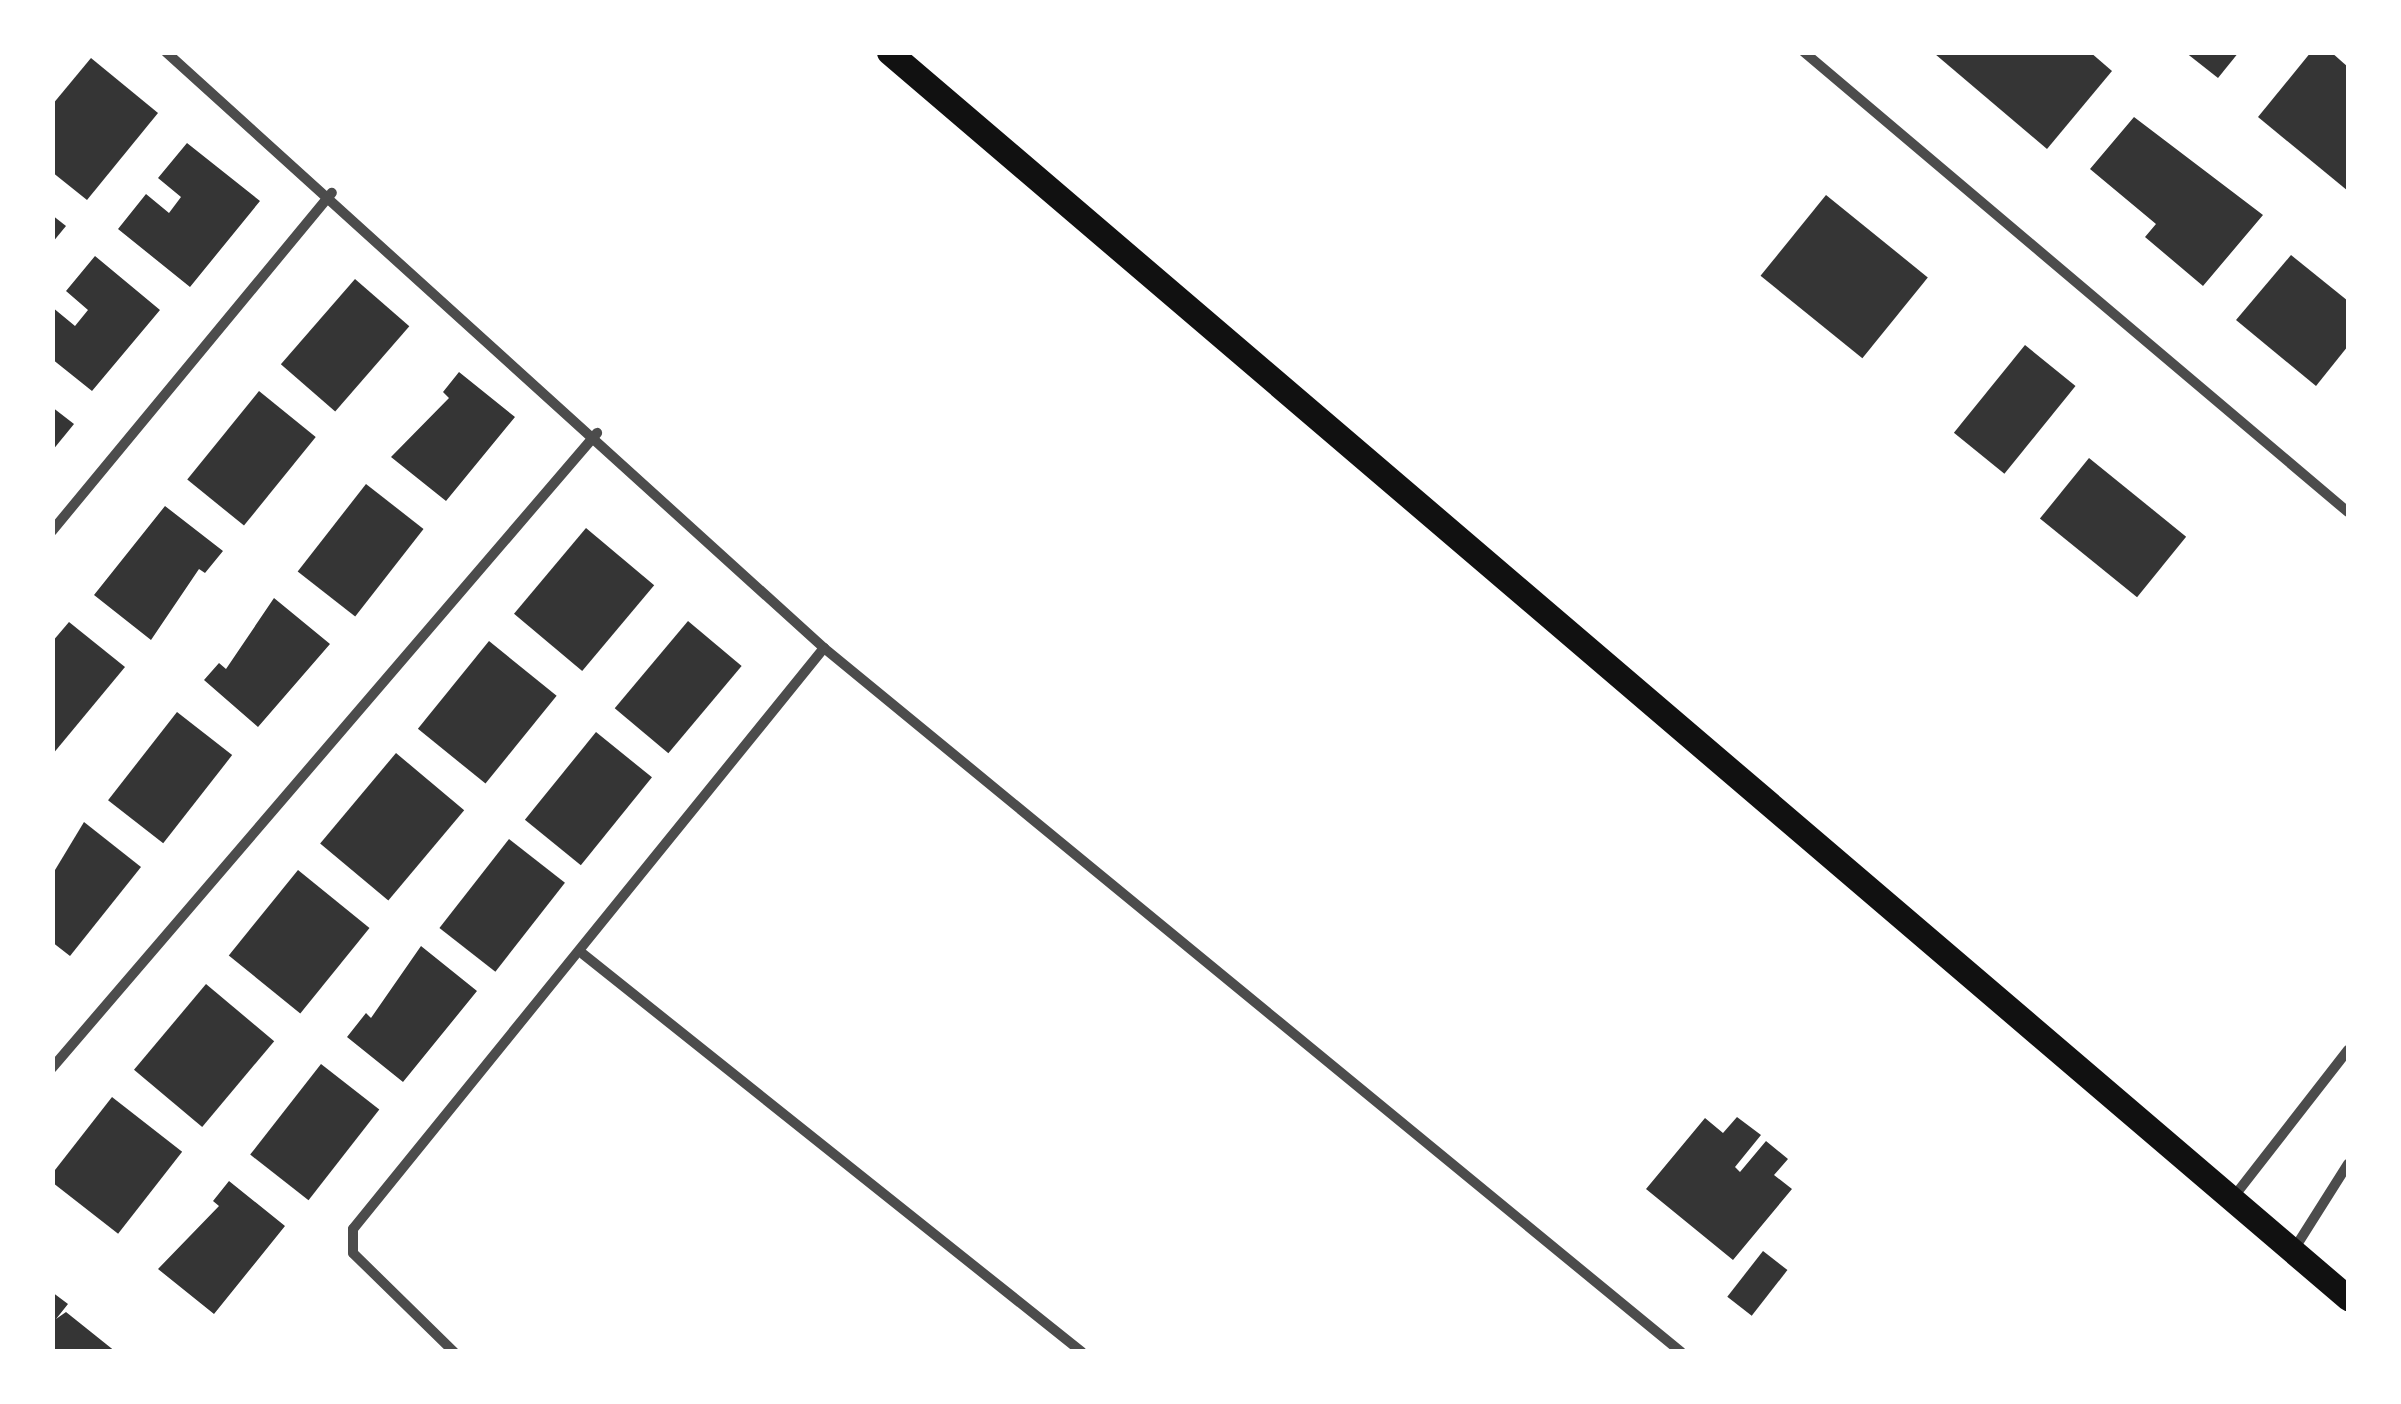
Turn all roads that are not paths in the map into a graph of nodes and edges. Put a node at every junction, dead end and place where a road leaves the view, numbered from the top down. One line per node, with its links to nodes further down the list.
1 (166, 52): 4 (street)
2 (889, 52): 13 (main road)
3 (1804, 52): 6 (street)
4 (332, 193): 5 (street); 7 (street)
5 (596, 433): 8 (street); 11 (street)
6 (2348, 512)
7 (52, 531)
8 (824, 648): 9 (street); 18 (street)
9 (583, 954): 16 (street); 17 (street)
10 (2348, 1050): 13 (street)
11 (52, 1068)
12 (2348, 1164): 14 (street)
13 (2231, 1200): 14 (main road)
14 (2292, 1252): 15 (main road)
15 (2348, 1298)
16 (454, 1352)
17 (1082, 1352)
18 (1681, 1352)

